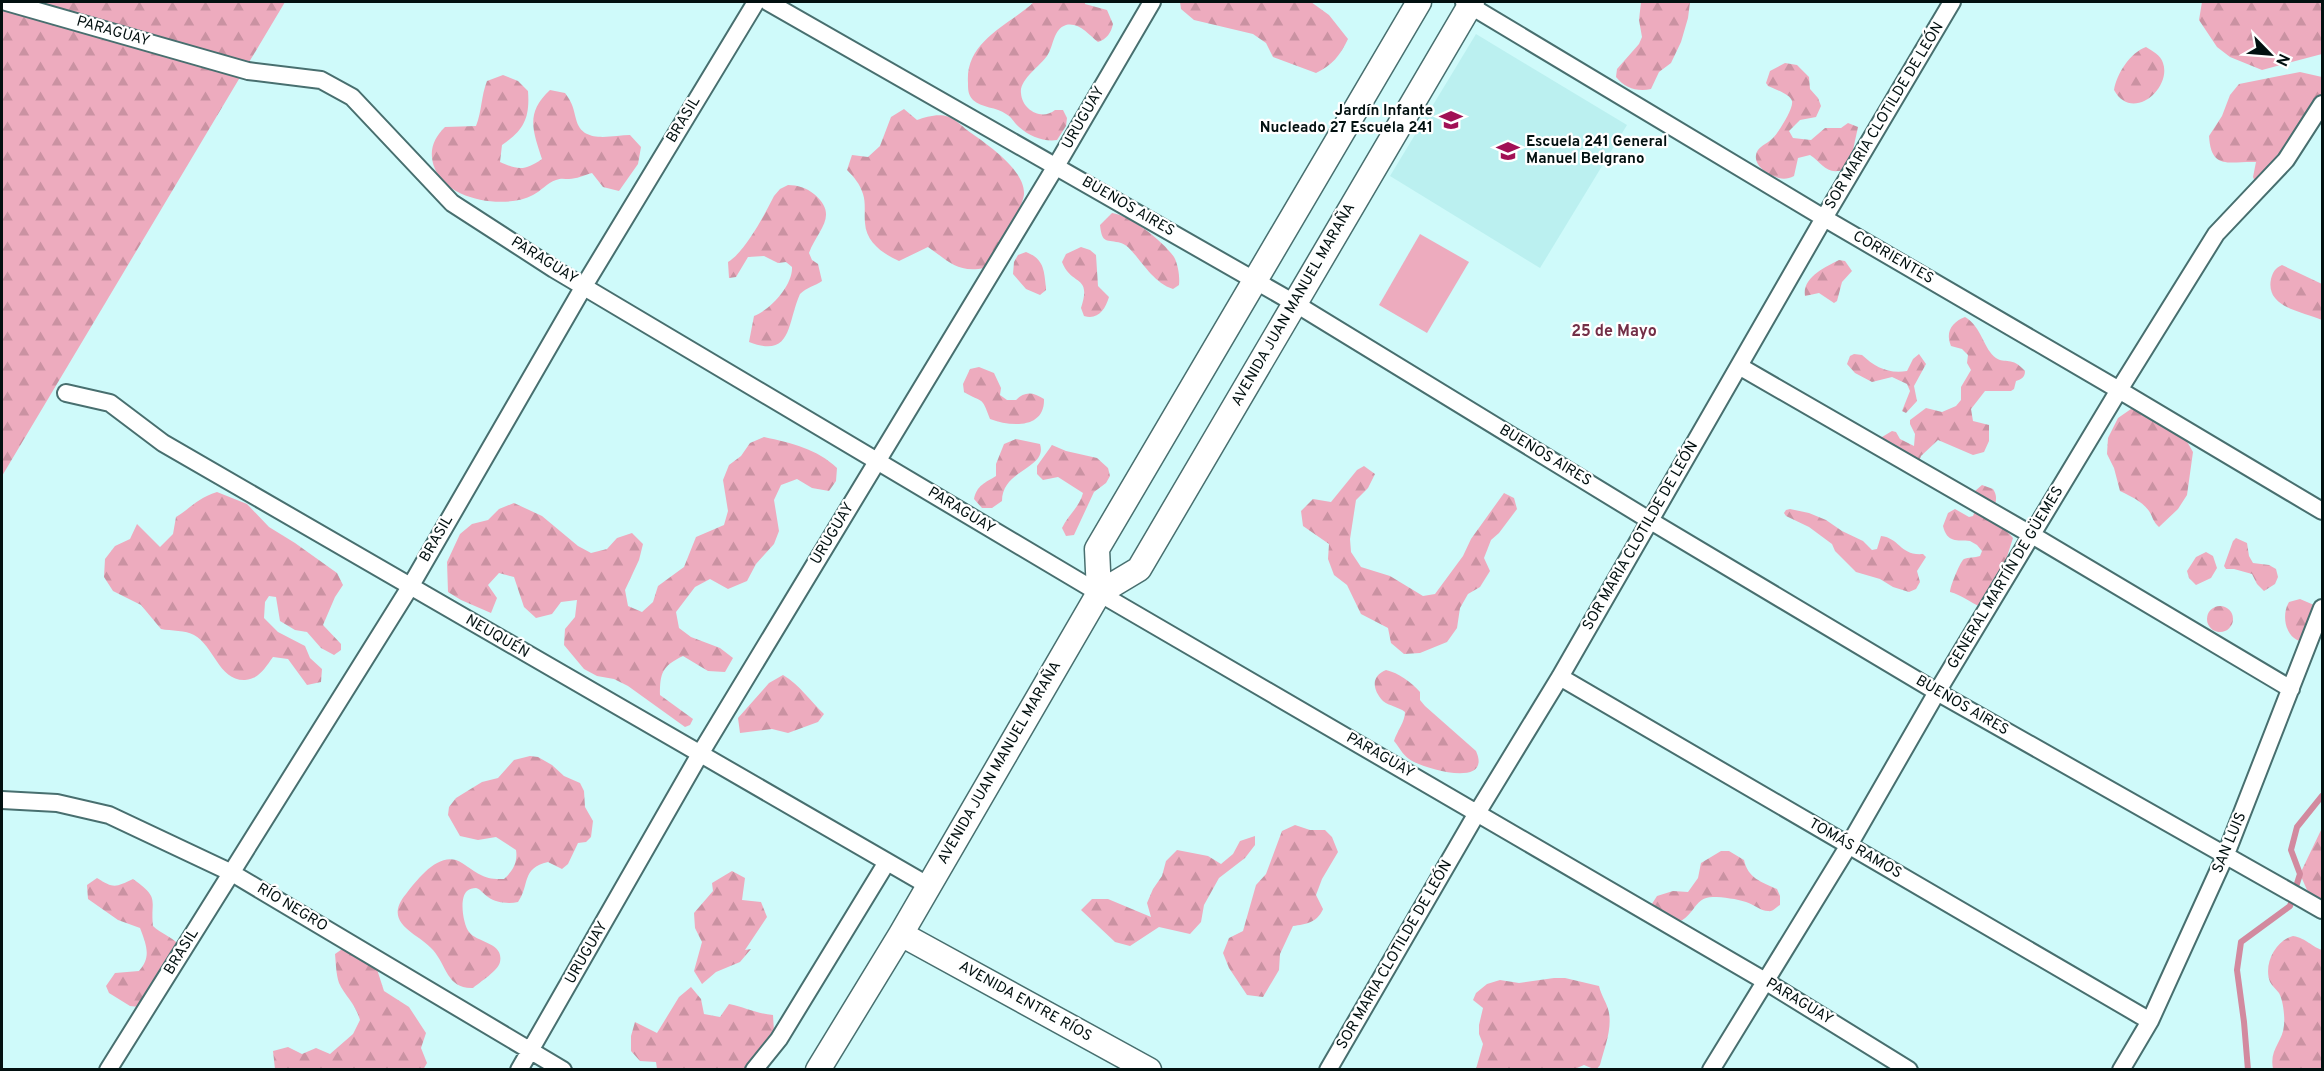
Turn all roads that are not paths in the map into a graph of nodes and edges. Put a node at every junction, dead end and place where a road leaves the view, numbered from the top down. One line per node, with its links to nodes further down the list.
1 (6, 2): 12 (street, PARAGUAY)
2 (756, 2): 12 (street, BRASIL)
3 (768, 2): 9 (street, BUENOS AIRES)
4 (1152, 2): 9 (street, URUGUAY)
5 (1419, 2): 11 (street)
6 (1952, 2): 10 (street, SOR MARIA CLOTILDE DE LEÓN)
7 (1469, 3): 10 (street, CORRIENTES); 13 (street, AVENIDA JUAN MANUEL MARAÑA)
8 (2322, 104): 15 (street, GENERAL MARTÍN DE GÜEMES)
9 (1056, 166): 11 (street, BUENOS AIRES); 17 (street, URUGUAY)
10 (1824, 218): 14 (street, SOR MARIA CLOTILDE DE LEÓN); 15 (street, CORRIENTES)
11 (1255, 280): 13 (street, BUENOS AIRES); 22 (street)
12 (584, 286): 17 (street, PARAGUAY); 21 (street, BRASIL)
13 (1296, 304): 19 (street, BUENOS AIRES); 22 (street, AVENIDA JUAN MANUEL MARAÑA)
14 (1739, 366): 19 (street, SOR MARIA CLOTILDE DE LEÓN); 20 (street)
15 (2119, 390): 18 (street, CORRIENTES); 20 (street, GENERAL MARTÍN DE GÜEMES)
16 (66, 393): 21 (street, NEUQUÉN)
17 (877, 461): 22 (street, PARAGUAY); 27 (street, URUGUAY)
18 (2322, 512)
19 (1649, 520): 24 (street, SOR MARIA CLOTILDE DE LEÓN); 26 (street, BUENOS AIRES)
20 (2032, 535): 25 (street); 26 (street, GENERAL MARTÍN DE GÜEMES)
21 (410, 587): 27 (street, NEUQUÉN); 33 (street, BRASIL)
22 (1100, 593): 29 (street, PARAGUAY); 34 (street, AVENIDA JUAN MANUEL MARAÑA)
23 (2322, 608): 25 (street, SAN LUIS)
24 (1560, 677): 29 (street, SOR MARIA CLOTILDE DE LEÓN); 30 (street, TOMÁS RAMOS)
25 (2291, 689): 31 (street, SAN LUIS)
26 (1937, 692): 30 (street, GENERAL MARTÍN DE GÜEMES); 31 (street, BUENOS AIRES)
27 (700, 754): 32 (street, NEUQUÉN); 39 (street, URUGUAY)
28 (2, 800): 33 (street, RÍO NEGRO)
29 (1477, 813): 37 (street, PARAGUAY); 46 (street, SOR MARIA CLOTILDE DE LEÓN)
30 (1849, 845): 37 (street, GENERAL MARTÍN DE GÜEMES); 38 (street, TOMÁS RAMOS)
31 (2226, 854): 35 (street, BUENOS AIRES); 38 (street, SAN LUIS)
32 (887, 862): 34 (street, NEUQUÉN); 43 (street)
33 (232, 873): 39 (street, RÍO NEGRO); 40 (street, BRASIL)
34 (929, 886): 36 (street, AVENIDA JUAN MANUEL MARAÑA)
35 (2322, 910)
36 (901, 934): 44 (street, AVENIDA JUAN MANUEL MARAÑA); 45 (street, AVENIDA ENTRE RÍOS)
37 (1765, 981): 47 (street, GENERAL MARTÍN DE GÜEMES); 48 (street, PARAGUAY)
38 (2150, 1021): 49 (street, SAN LUIS)
39 (531, 1051): 41 (street, URUGUAY); 42 (street, RÍO NEGRO)
40 (108, 1070)
41 (519, 1070)
42 (562, 1070)
43 (754, 1070)
44 (818, 1070)
45 (1149, 1070)
46 (1328, 1070)
47 (1712, 1070)
48 (1909, 1070)
49 (2121, 1070)

